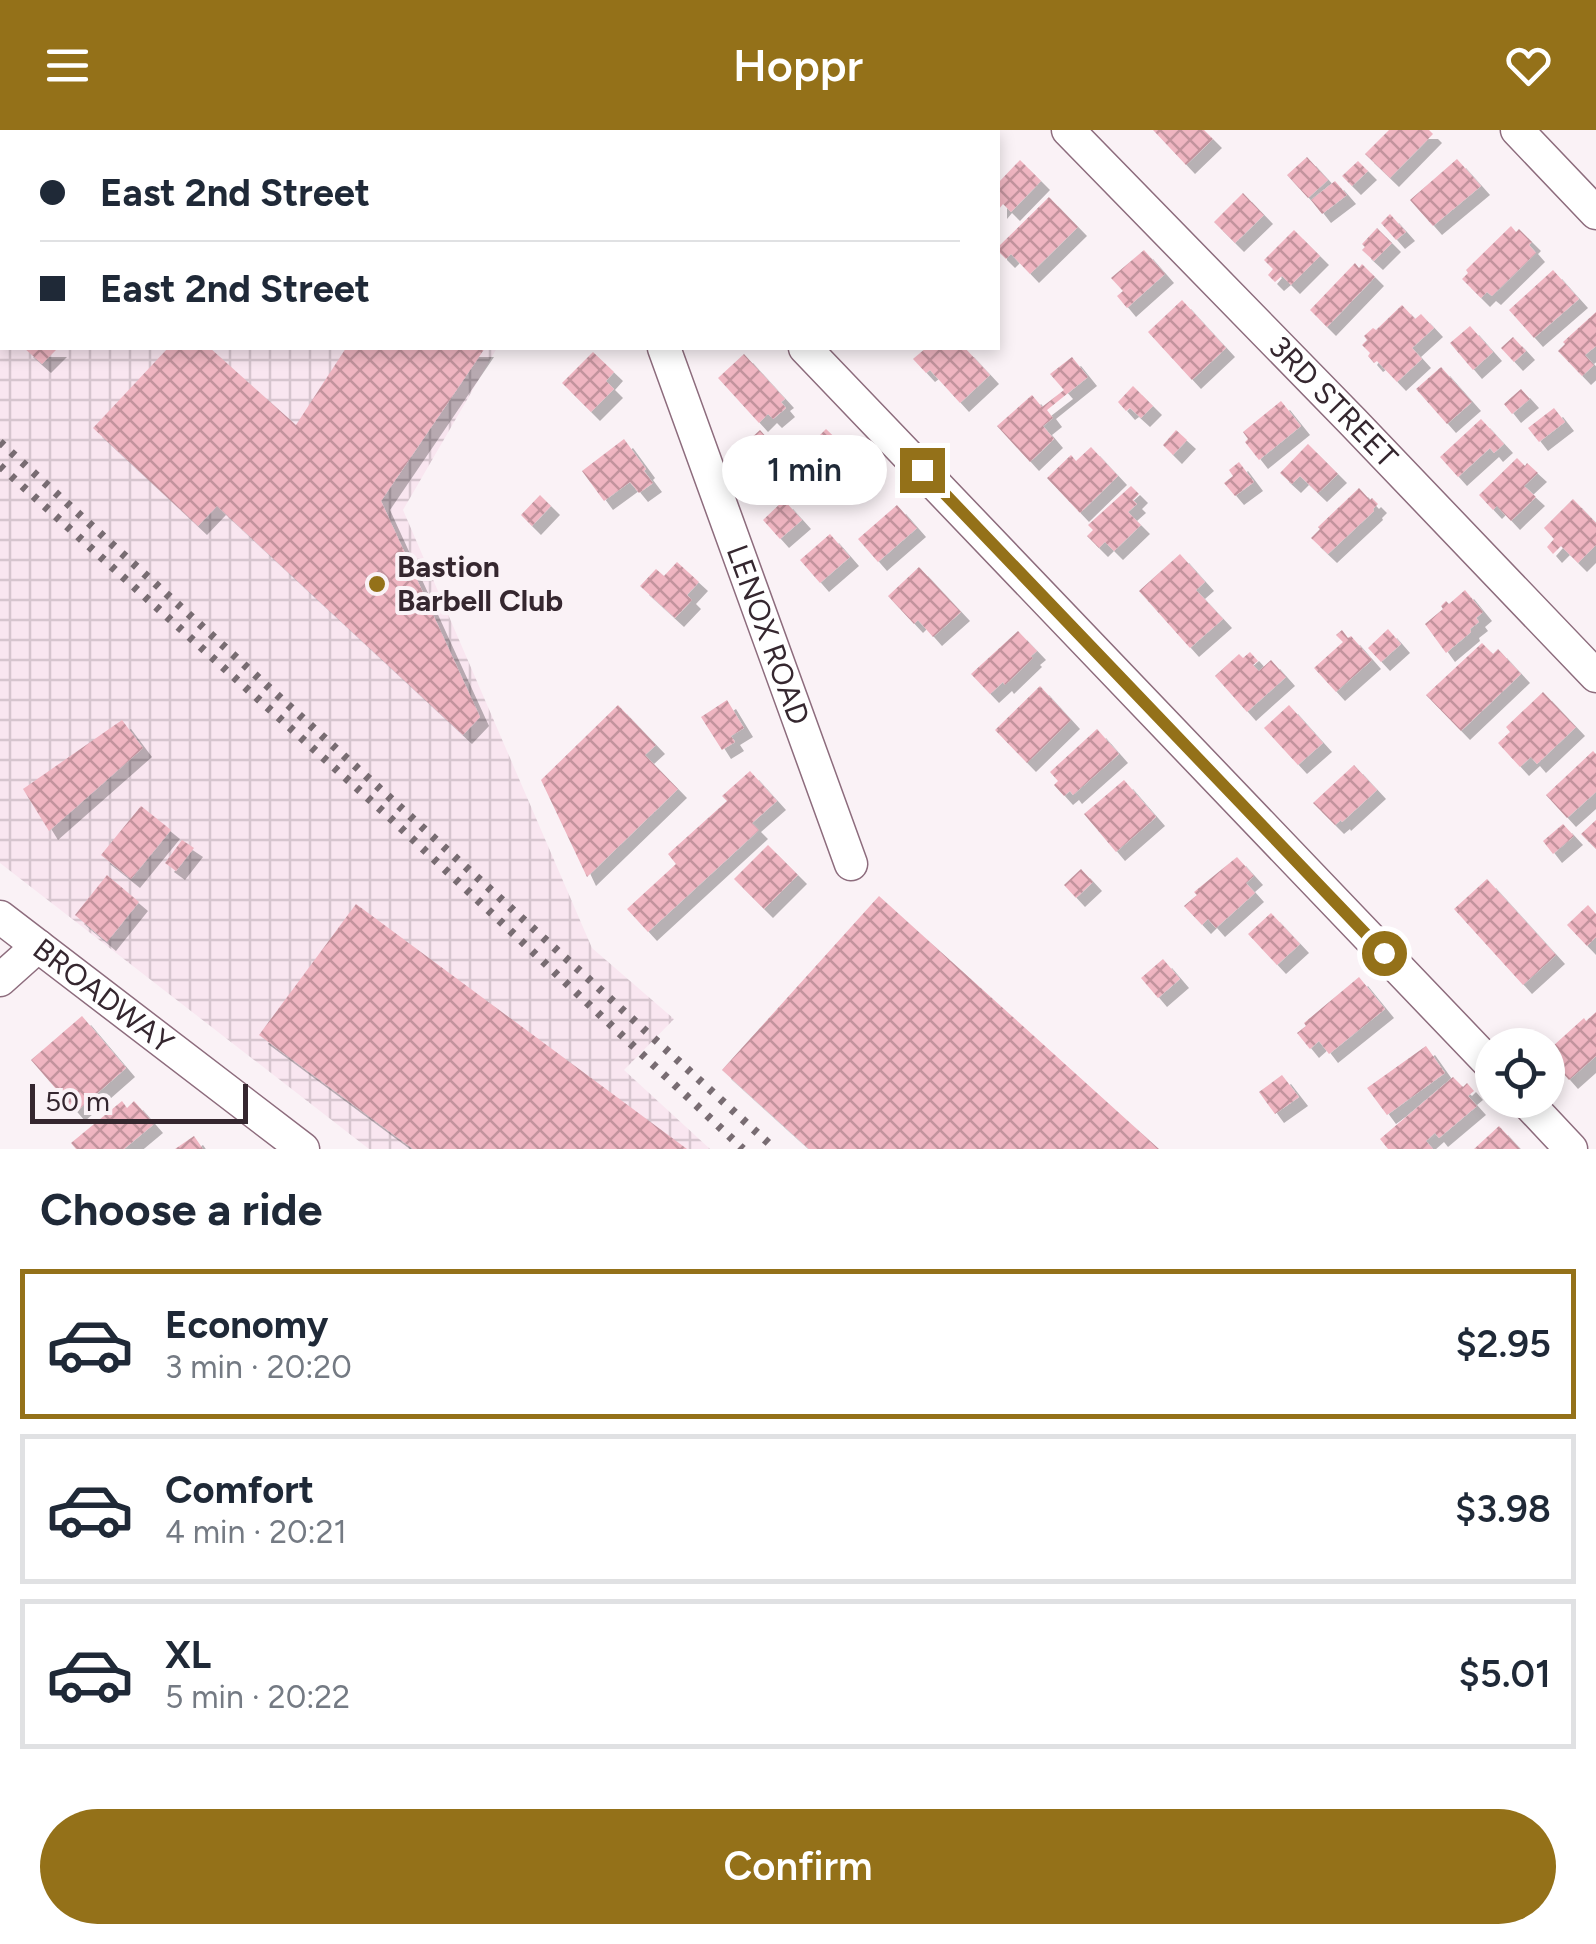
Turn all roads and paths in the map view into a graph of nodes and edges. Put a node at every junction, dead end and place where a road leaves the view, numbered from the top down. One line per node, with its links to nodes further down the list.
1 (1068, 130): 6 (street, 3RD STREET)
2 (1517, 130): 3 (street)
3 (1596, 212)
4 (665, 350): 7 (street, LENOX ROAD)
5 (807, 350): 11 (street)
6 (1596, 676)
7 (851, 864)
8 (0, 918): 9 (street, BROADWAY)
9 (38, 946): 10 (street); 13 (street, BROADWAY)
10 (0, 980)
11 (1475, 1048)
12 (1542, 1118): 14 (street)
13 (303, 1149)
14 (1572, 1149)

